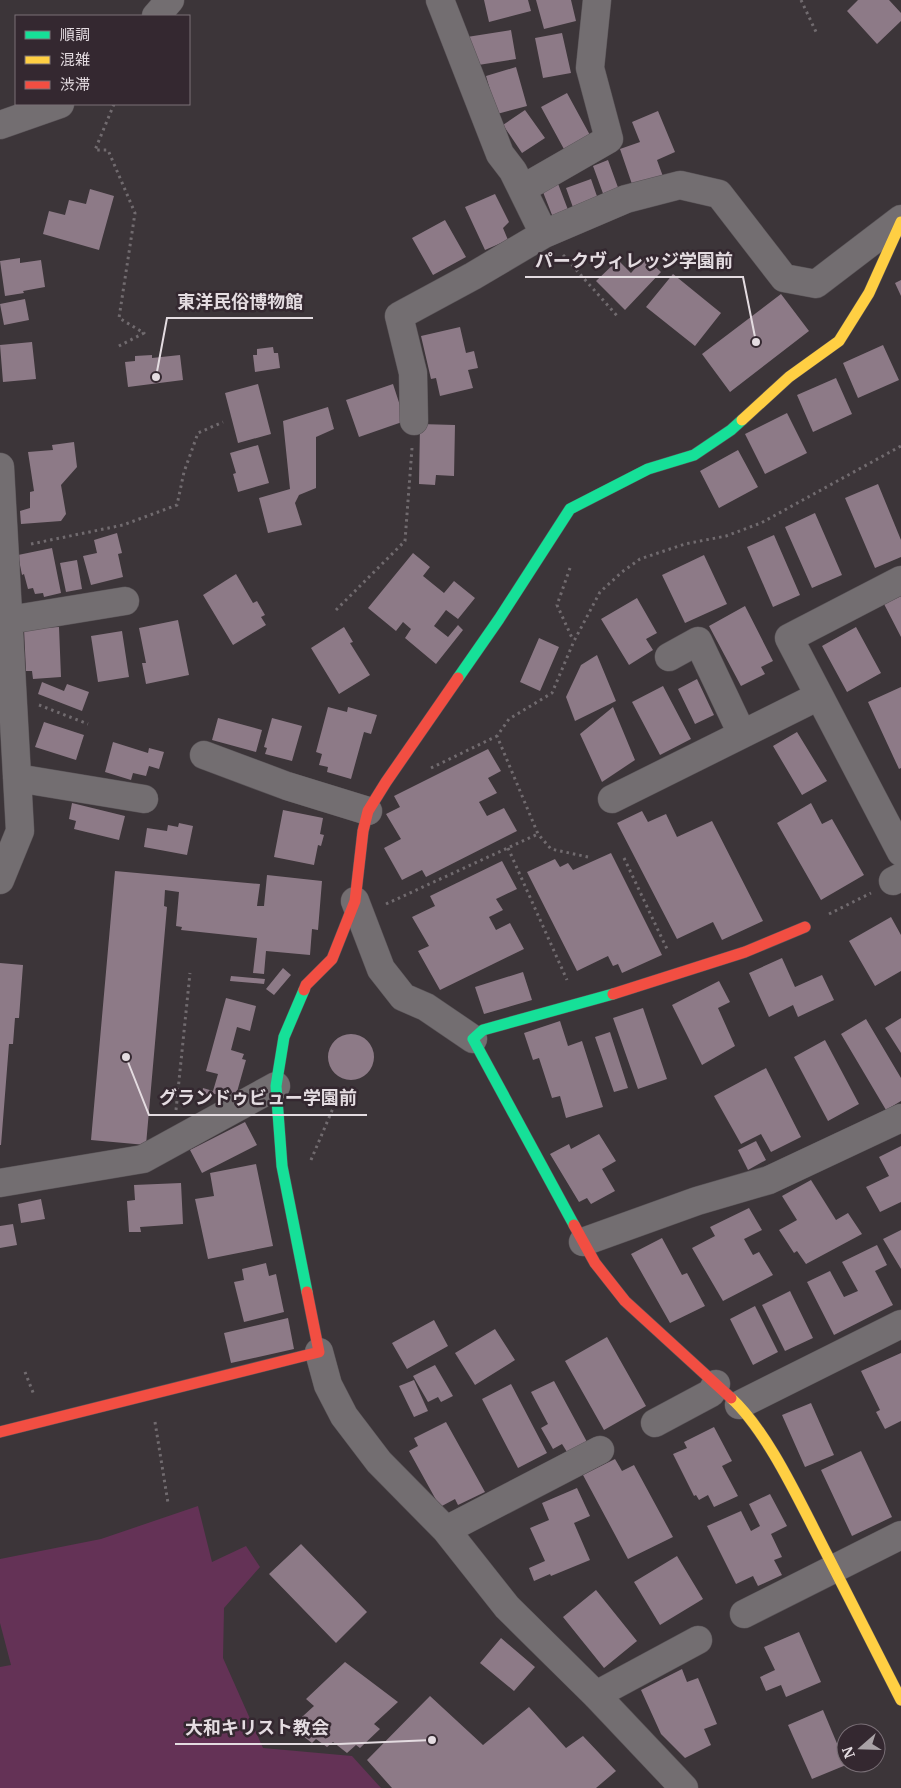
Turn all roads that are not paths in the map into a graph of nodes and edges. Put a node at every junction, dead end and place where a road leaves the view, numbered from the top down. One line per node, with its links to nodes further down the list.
1 (170, 0): 4 (street)
2 (440, 0): 7 (street)
3 (597, 0): 7 (street)
4 (157, 15)
5 (57, 105): 6 (street)
6 (0, 126)
7 (522, 189): 9 (street)
8 (901, 220): 9 (street); 23 (street)
9 (544, 234): 10 (street)
10 (414, 420)
11 (0, 467): 12 (street)
12 (2, 550): 15 (street)
13 (901, 580): 17 (street)
14 (125, 601): 15 (street)
15 (9, 620): 20 (street)
16 (670, 657): 18 (street)
17 (819, 696): 18 (street); 24 (street)
18 (742, 734): 22 (street)
19 (204, 755): 23 (street)
20 (17, 778): 21 (street); 25 (street)
21 (144, 799)
22 (612, 799)
23 (368, 811): 26 (street)
24 (901, 852)
25 (0, 880)
26 (358, 909): 28 (street); 29 (street)
27 (804, 927): 28 (street)
28 (473, 1039): 32 (street)
29 (276, 1086): 31 (street); 34 (street)
30 (901, 1118): 32 (street)
31 (0, 1183)
32 (583, 1242): 35 (street)
33 (901, 1324): 36 (street)
34 (319, 1352): 38 (street); 40 (street)
35 (716, 1384): 36 (street); 37 (street)
36 (739, 1405): 42 (street)
37 (655, 1422)
38 (0, 1432)
39 (600, 1450): 40 (street)
40 (446, 1530): 45 (street)
41 (901, 1535): 42 (street)
42 (834, 1569): 43 (street); 46 (street)
43 (744, 1614)
44 (698, 1640): 45 (street)
45 (596, 1695): 47 (street)
46 (901, 1700)
47 (684, 1788)

